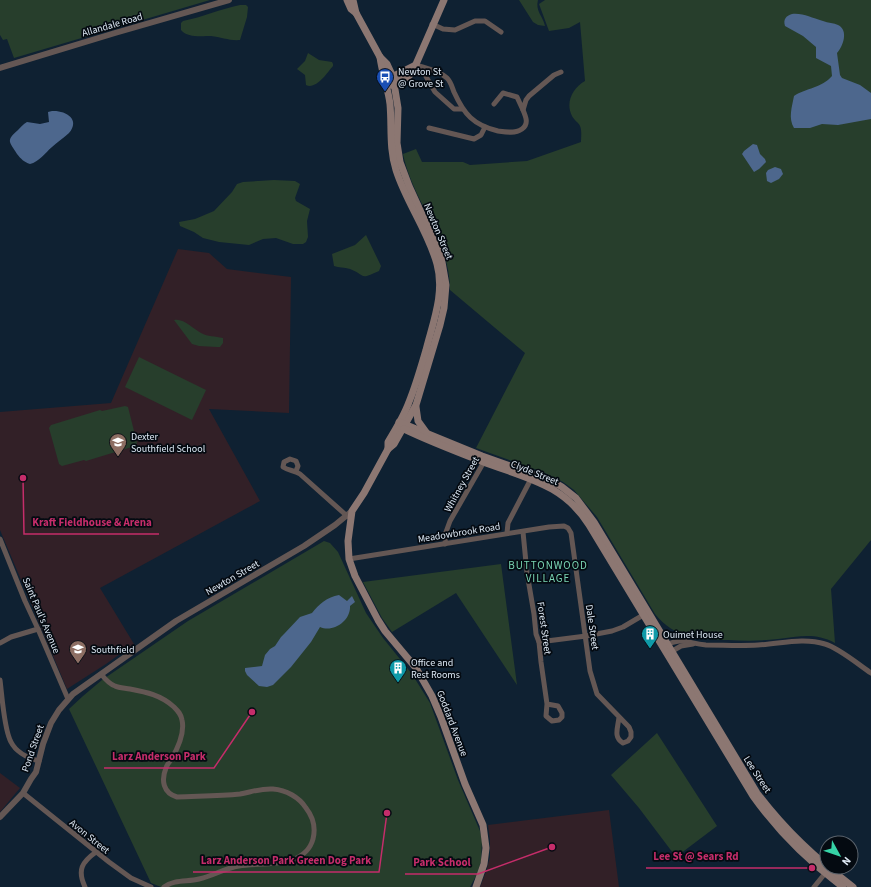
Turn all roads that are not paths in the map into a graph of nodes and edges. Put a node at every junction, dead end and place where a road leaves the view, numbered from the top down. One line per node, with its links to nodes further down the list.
1 (229, 0): 9 (street, Allandale Road)
2 (346, 0): 5 (main road)
3 (353, 0): 5 (main road)
4 (444, 0): 6 (main road)
5 (356, 13): 11 (main road)
6 (432, 24): 7 (street); 8 (main road)
7 (500, 32)
8 (416, 65): 11 (main road); 13 (street); 13 (street)
9 (0, 68)
10 (561, 72): 14 (street)
11 (390, 82): 17 (main road, Newton Street); 18 (main road, Newton Street)
12 (494, 104): 14 (street)
13 (462, 109): 15 (street)
14 (524, 110): 15 (street)
15 (485, 127): 16 (street)
16 (429, 128)
17 (416, 405): 18 (main road, Newton Street); 19 (main road)
18 (401, 425): 19 (main road, Clyde Street); 20 (main road, Clyde Street); 23 (main road, Newton Street)
19 (427, 434): 20 (main road, Clyde Street)
20 (485, 460): 22 (main road, Clyde Street); 28 (street, Whitney Street)
21 (296, 471): 23 (street)
22 (533, 476): 26 (street); 30 (main road, Clyde Street)
23 (349, 514): 29 (main road, Goddard Avenue); 37 (street, Newton Street)
24 (570, 530): 25 (street, Meadowbrook Road); 32 (street, Dale Street)
25 (523, 532): 26 (street, Meadowbrook Road); 33 (street, Forest Street)
26 (507, 533): 28 (street, Meadowbrook Road)
27 (0, 539): 31 (street, Saint Paul's Avenue)
28 (445, 544): 29 (street, Meadowbrook Road)
29 (349, 559): 53 (main road, Goddard Avenue)
30 (646, 614): 32 (street); 35 (main road, Clyde Street)
31 (38, 629): 34 (street); 39 (street, Saint Paul's Avenue)
32 (586, 636): 33 (street); 41 (street, Dale Street)
33 (539, 642): 40 (street, Forest Street)
34 (0, 643)
35 (667, 649): 36 (street); 46 (main road, Lee Street)
36 (871, 673)
37 (101, 674): 39 (street, Newton Street); 52 (street)
38 (0, 680): 42 (street)
39 (66, 701): 42 (street, Pond Street)
40 (547, 704)
41 (619, 717): 41 (street, Dale Street)
42 (39, 761): 43 (street, Pond Street)
43 (23, 793): 44 (street, Pond Street); 45 (street, Avon Street)
44 (0, 817)
45 (96, 852): 50 (street); 51 (street, Avon Street)
46 (819, 863)
47 (824, 875): 54 (street)
48 (831, 875): 55 (main road, Lee Street)
49 (834, 875): 56 (main road, Lee Street)
50 (85, 887)
51 (151, 887)
52 (164, 887)
53 (476, 887)
54 (814, 887)
55 (843, 887)
56 (853, 887)

